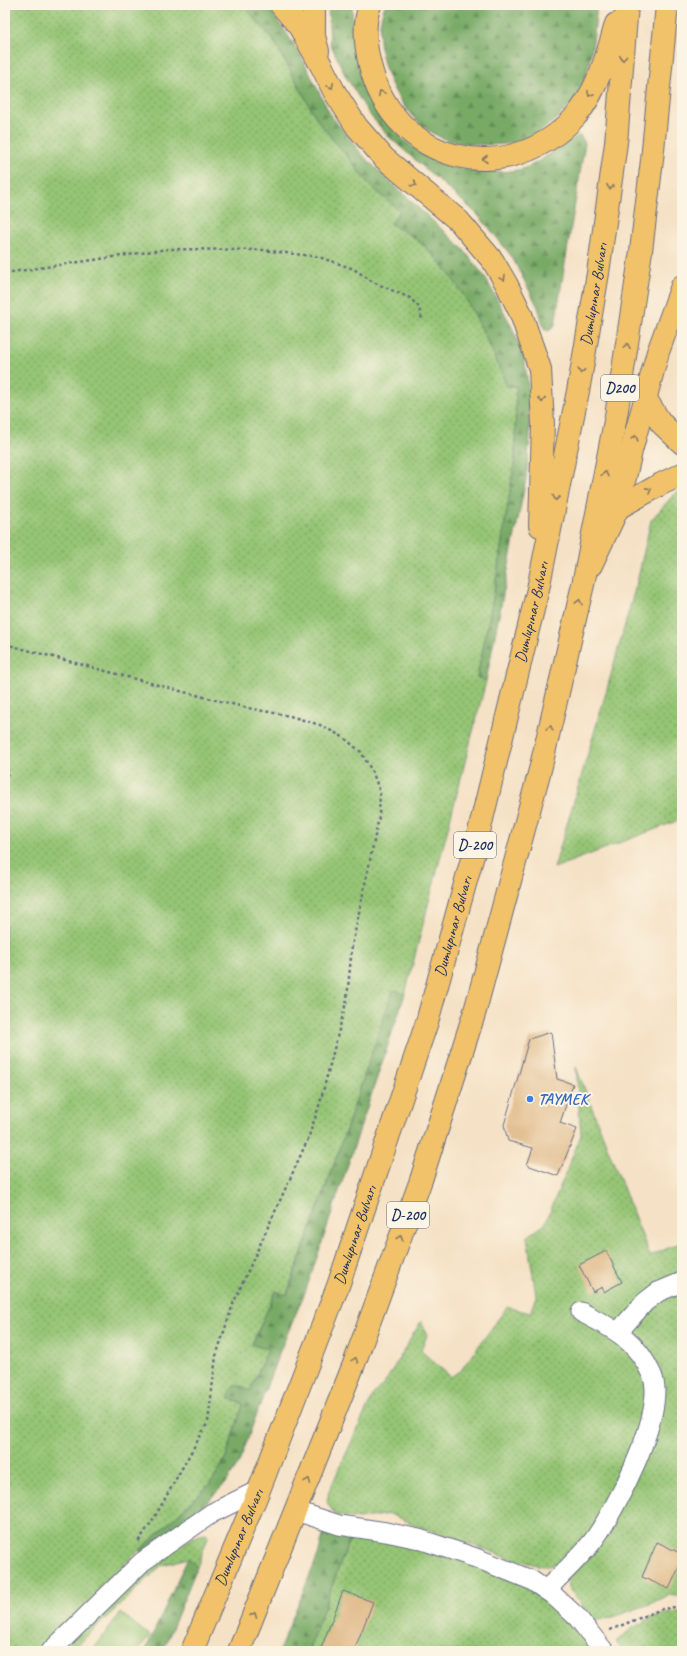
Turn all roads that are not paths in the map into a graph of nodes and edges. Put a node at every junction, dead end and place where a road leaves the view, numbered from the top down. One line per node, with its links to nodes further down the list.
1 (282, 5): 9 (main road)
2 (314, 5): 9 (main road)
3 (360, 5): 8 (main road)
4 (370, 5): 8 (main road)
5 (621, 5): 8 (main road, one-way to 8)
6 (628, 5): 16 (main road, Dumlupınar Bulvarı / D-200, one-way to 16)
7 (667, 5): 15 (main road, D200, one-way to 7)
8 (365, 34)
9 (321, 65): 16 (main road, one-way to 16)
10 (682, 286): 11 (main road)
11 (646, 399): 12 (main road); 14 (main road, one-way to 11)
12 (682, 443)
13 (682, 474): 14 (main road, one-way to 13)
14 (618, 508): 15 (main road)
15 (584, 580): 17 (main road, D200, one-way to 15)
16 (538, 589): 21 (main road, Dumlupınar Bulvarı / D-200)
17 (541, 766): 22 (main road, D-200, one-way to 17)
18 (682, 1282): 20 (street)
19 (581, 1312): 20 (street)
20 (618, 1332): 23 (street)
21 (259, 1490): 25 (street); 26 (main road, Dumlupınar Bulvarı / D-200)
22 (296, 1510): 23 (street); 27 (main road, D-200, one-way to 22)
23 (546, 1590): 24 (street)
24 (599, 1644)
25 (50, 1651)
26 (192, 1651)
27 (239, 1651)

